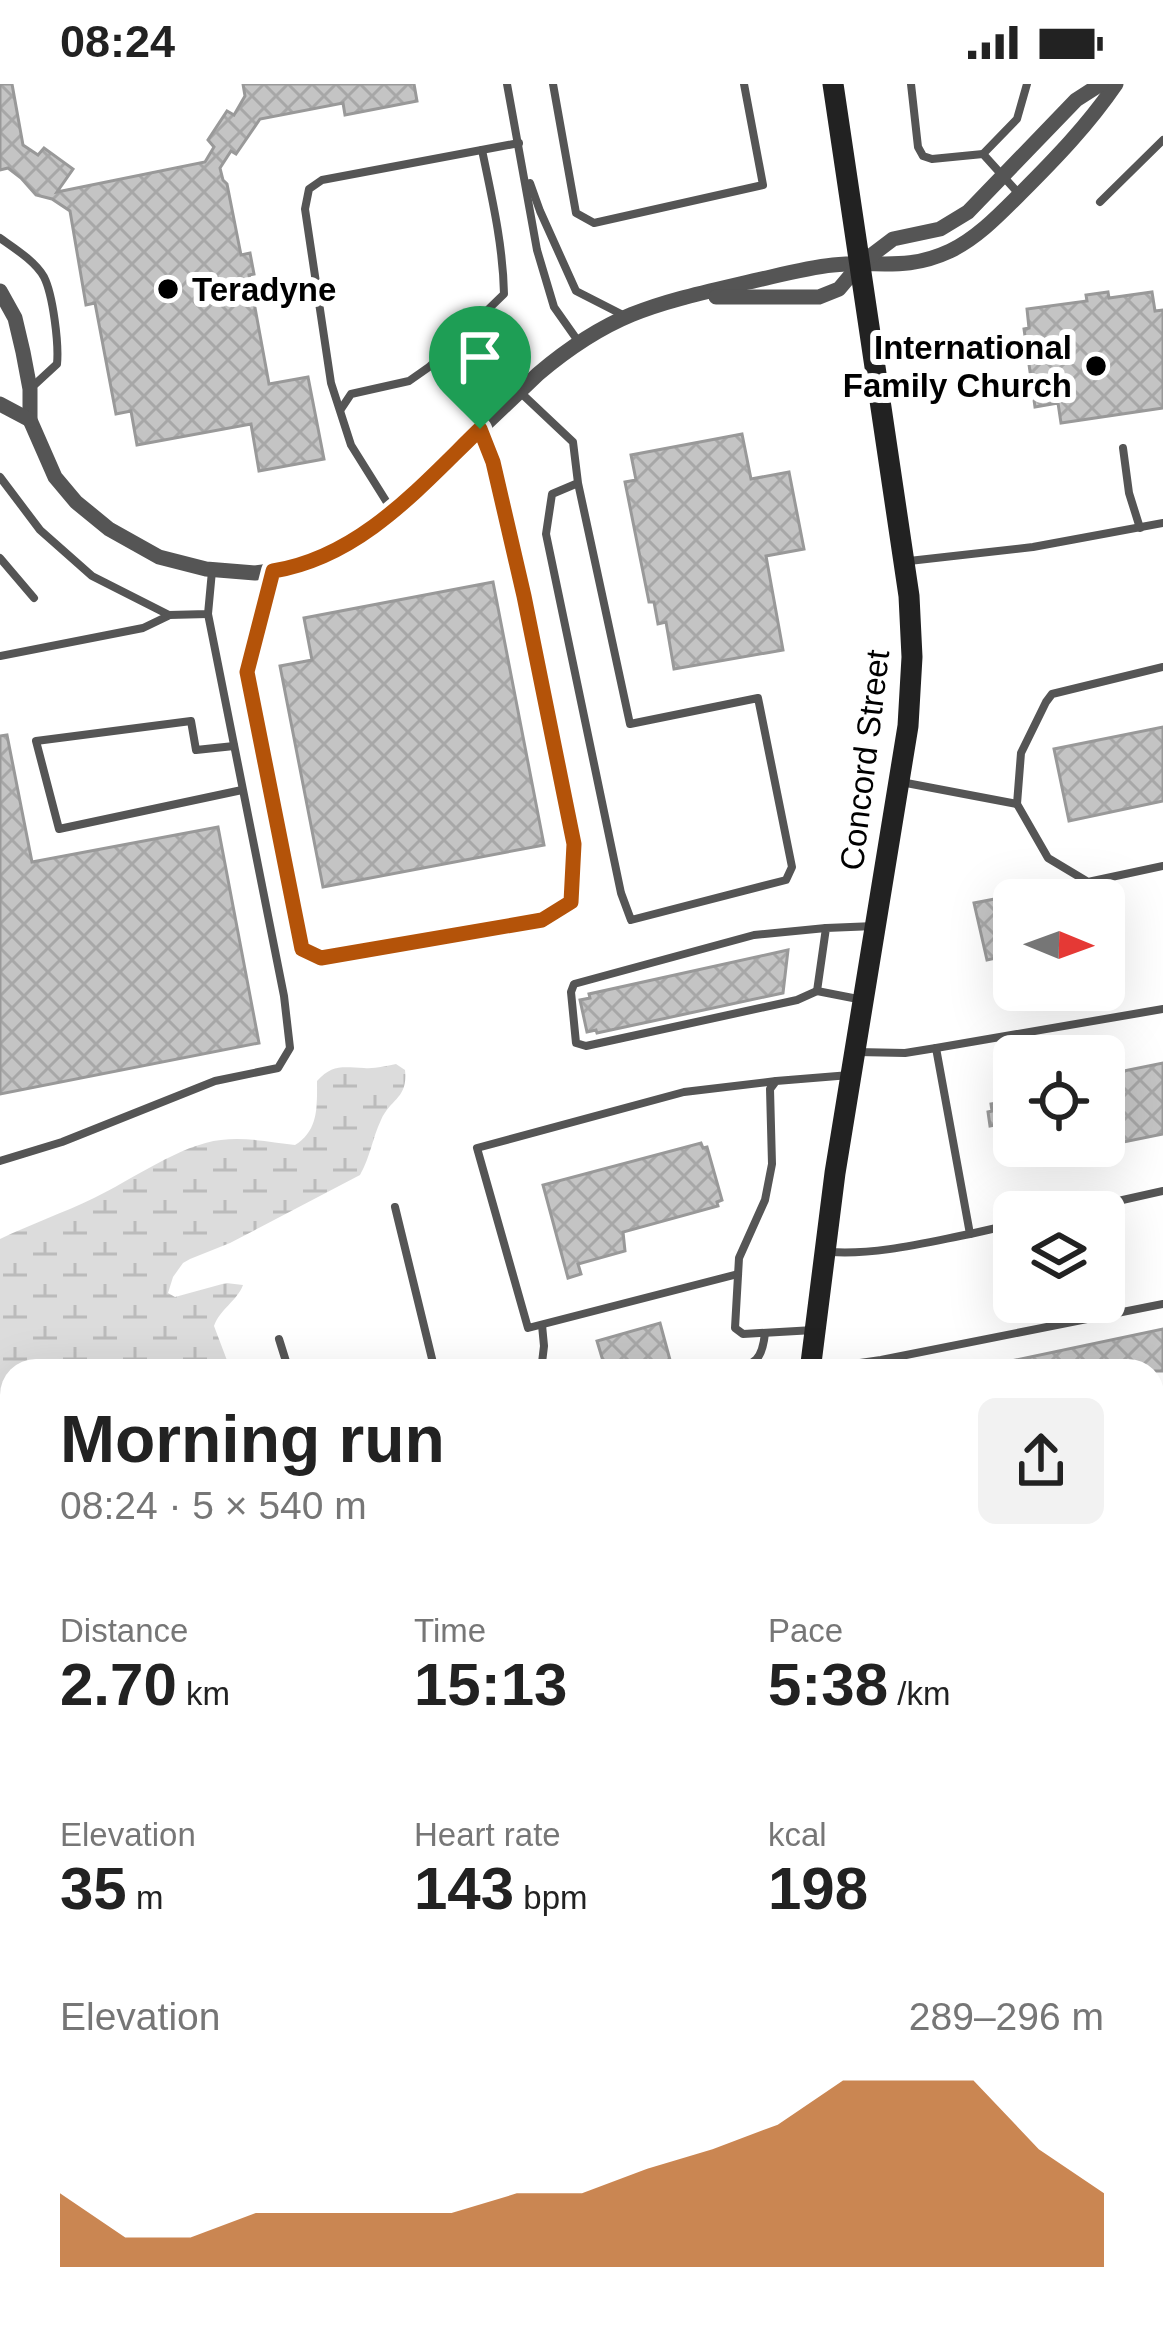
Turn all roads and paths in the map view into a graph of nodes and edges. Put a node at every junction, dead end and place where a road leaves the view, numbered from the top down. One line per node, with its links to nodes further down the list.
1 (507, 84): 10 (lane)
2 (553, 84): 3 (lane)
3 (744, 84)
4 (833, 84): 17 (street, Concord Street)
5 (911, 84): 12 (lane)
6 (1028, 84): 12 (lane)
7 (1101, 84): 13 (street)
8 (1117, 84): 14 (street)
9 (1163, 140): 15 (lane)
10 (520, 148): 11 (lane); 20 (lane); 21 (lane)
11 (482, 150): 25 (lane); 25 (lane)
12 (983, 154): 13 (lane)
13 (1002, 174): 14 (lane); 17 (street)
14 (1020, 194): 17 (street)
15 (1100, 202)
16 (0, 238): 22 (lane)
17 (860, 264): 19 (street); 19 (street); 35 (street, Concord Street)
18 (0, 291): 22 (street)
19 (683, 297): 20 (street)
20 (625, 316): 21 (street)
21 (579, 342): 23 (street)
22 (30, 389): 26 (street)
23 (520, 392): 27 (street); 30 (lane)
24 (0, 404): 26 (street)
25 (340, 411): 31 (lane)
26 (30, 420): 36 (street)
27 (480, 429): 31 (street); 37 (lane)
28 (1123, 448): 33 (lane)
29 (0, 477): 40 (lane)
30 (578, 483): 30 (lane)
31 (393, 512): 37 (street)
32 (1163, 524): 33 (lane)
33 (1140, 528): 35 (lane)
34 (0, 558): 38 (lane)
35 (904, 562): 44 (street, Concord Street)
36 (212, 570): 37 (street); 39 (lane)
37 (273, 571)
38 (34, 598)
39 (208, 614): 40 (lane); 43 (lane)
40 (169, 615): 41 (lane)
41 (0, 656)
42 (1163, 668): 46 (lane)
43 (233, 746): 45 (lane); 45 (lane)
44 (900, 782): 46 (lane); 48 (street, Concord Street)
45 (242, 790): 56 (lane)
46 (1018, 804): 47 (lane)
47 (1163, 866)
48 (876, 926): 49 (lane); 51 (street, Concord Street)
49 (826, 928): 50 (lane); 50 (lane)
50 (817, 991): 51 (lane)
51 (864, 1000): 54 (street, Concord Street)
52 (1163, 1009): 53 (lane)
53 (936, 1048): 54 (lane); 61 (lane)
54 (853, 1063): 55 (lane); 62 (street, Concord Street)
55 (776, 1081): 63 (lane); 65 (lane)
56 (0, 1162)
57 (1163, 1192): 58 (lane)
58 (1125, 1200)
59 (395, 1207): 70 (lane)
60 (993, 1229): 61 (lane)
61 (970, 1234): 62 (lane)
62 (824, 1252): 66 (street, Concord Street)
63 (738, 1274): 65 (lane); 67 (lane)
64 (1163, 1304): 74 (lane)
65 (542, 1325): 71 (lane)
66 (814, 1330): 67 (lane); 73 (street, Concord Street)
67 (765, 1333): 72 (lane)
68 (279, 1339): 69 (lane)
69 (285, 1359)
70 (432, 1359)
71 (542, 1359)
72 (758, 1359)
73 (811, 1359)
74 (886, 1359)

